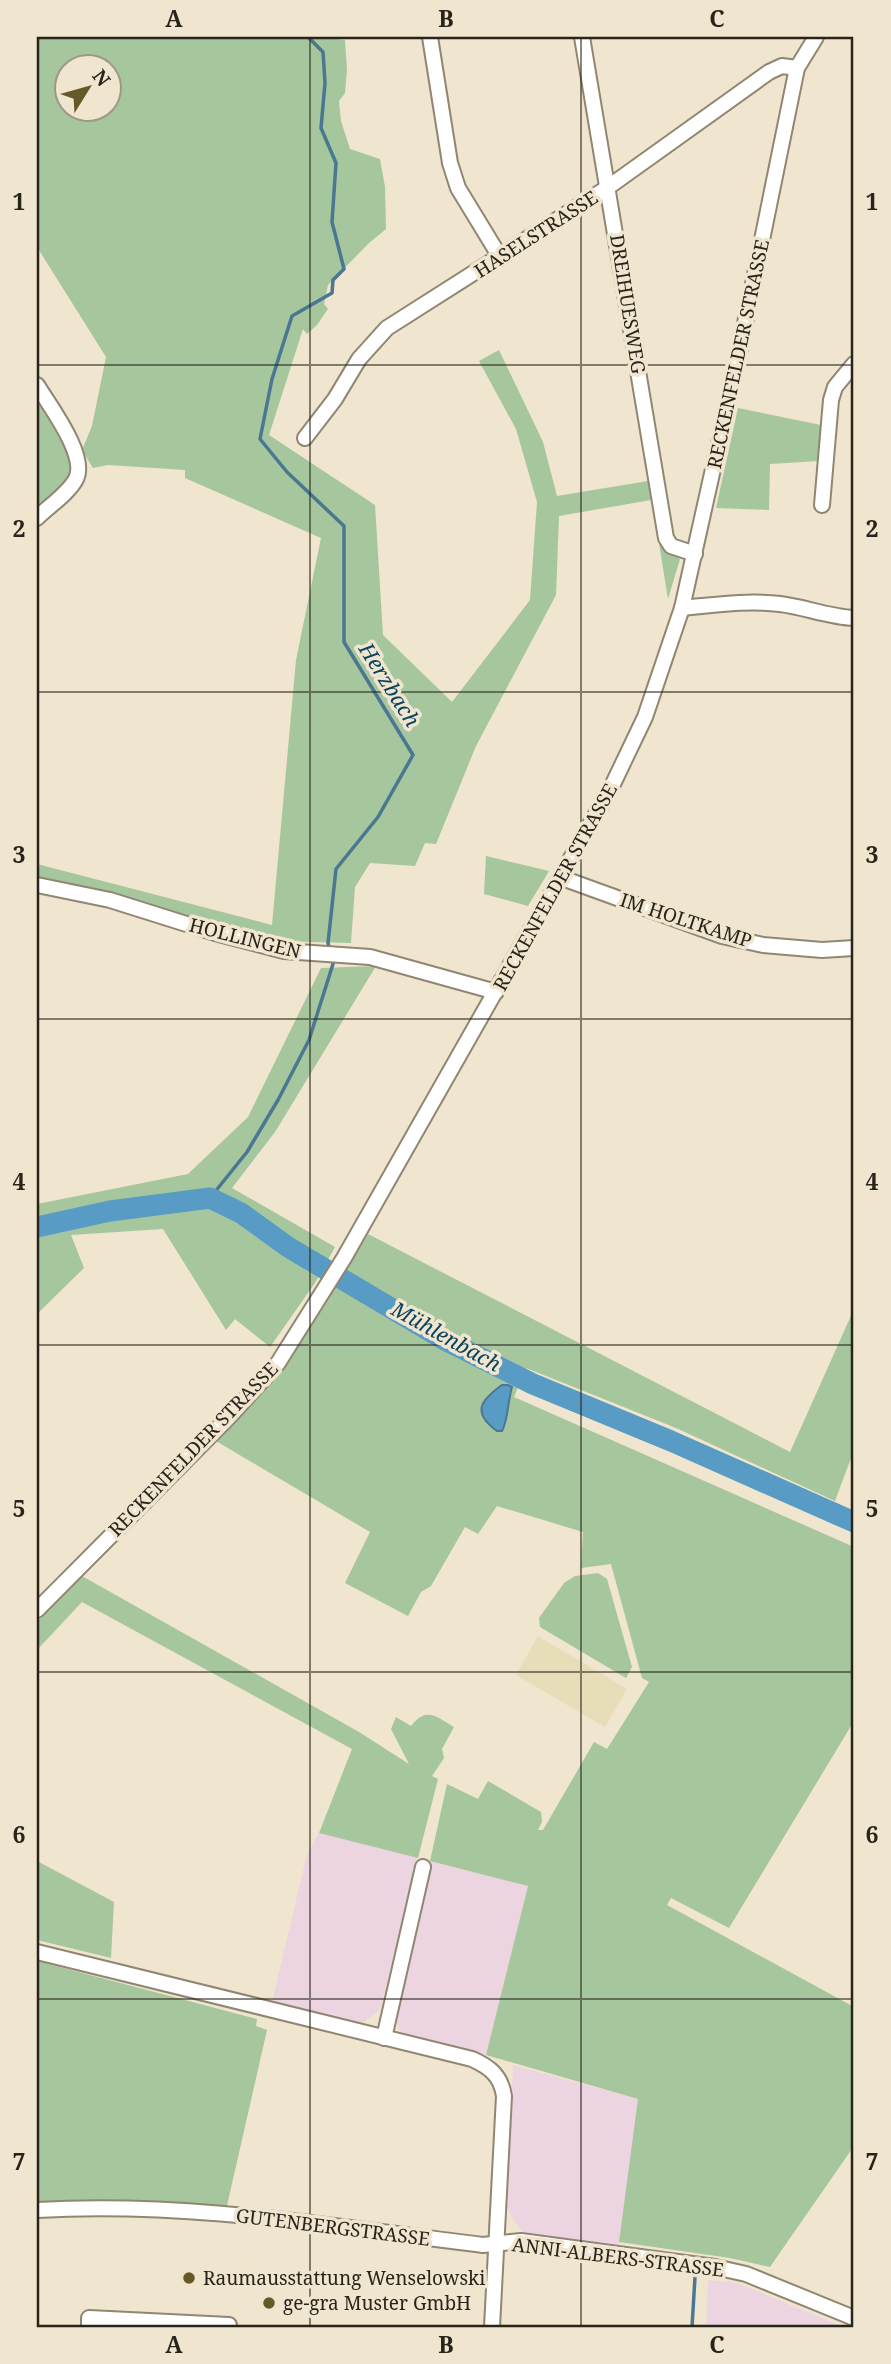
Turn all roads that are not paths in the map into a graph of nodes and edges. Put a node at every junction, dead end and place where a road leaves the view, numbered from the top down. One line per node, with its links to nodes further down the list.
1 (430, 37): 6 (street)
2 (582, 37): 5 (street, DREIHUESWEG)
3 (816, 37): 4 (street, RECKENFELDER STRASSE)
4 (797, 68): 5 (street, HASELSTRASSE); 12 (street, RECKENFELDER STRASSE)
5 (607, 188): 6 (street, HASELSTRASSE); 12 (street, DREIHUESWEG)
6 (500, 257): 9 (street, HASELSTRASSE)
7 (854, 364): 10 (street)
8 (37, 385): 11 (street)
9 (305, 438)
10 (822, 505)
11 (37, 518)
12 (695, 554): 13 (street, RECKENFELDER STRASSE)
13 (682, 608): 14 (street); 15 (street, RECKENFELDER STRASSE)
14 (854, 618)
15 (562, 878): 17 (street, IM HOLTKAMP); 18 (street, RECKENFELDER STRASSE)
16 (37, 885): 18 (street, HOLLINGEN)
17 (854, 948)
18 (496, 992): 19 (street, RECKENFELDER STRASSE)
19 (37, 1610)
20 (423, 1867): 22 (street)
21 (37, 1952): 22 (street, ANNI-ALBERS-STRASSE)
22 (384, 2038): 26 (street, ANNI-ALBERS-STRASSE)
23 (85, 2207): 24 (street, GUTENBERGSTRASSE); 25 (street, GUTENBERGSTRASSE); 26 (street, GUTENBERGSTRASSE)
24 (37, 2210)
25 (37, 2218)
26 (497, 2243): 27 (street, ANNI-ALBERS-STRASSE); 30 (street)
27 (854, 2318)
28 (89, 2327): 29 (street)
29 (229, 2327)
30 (492, 2327)

